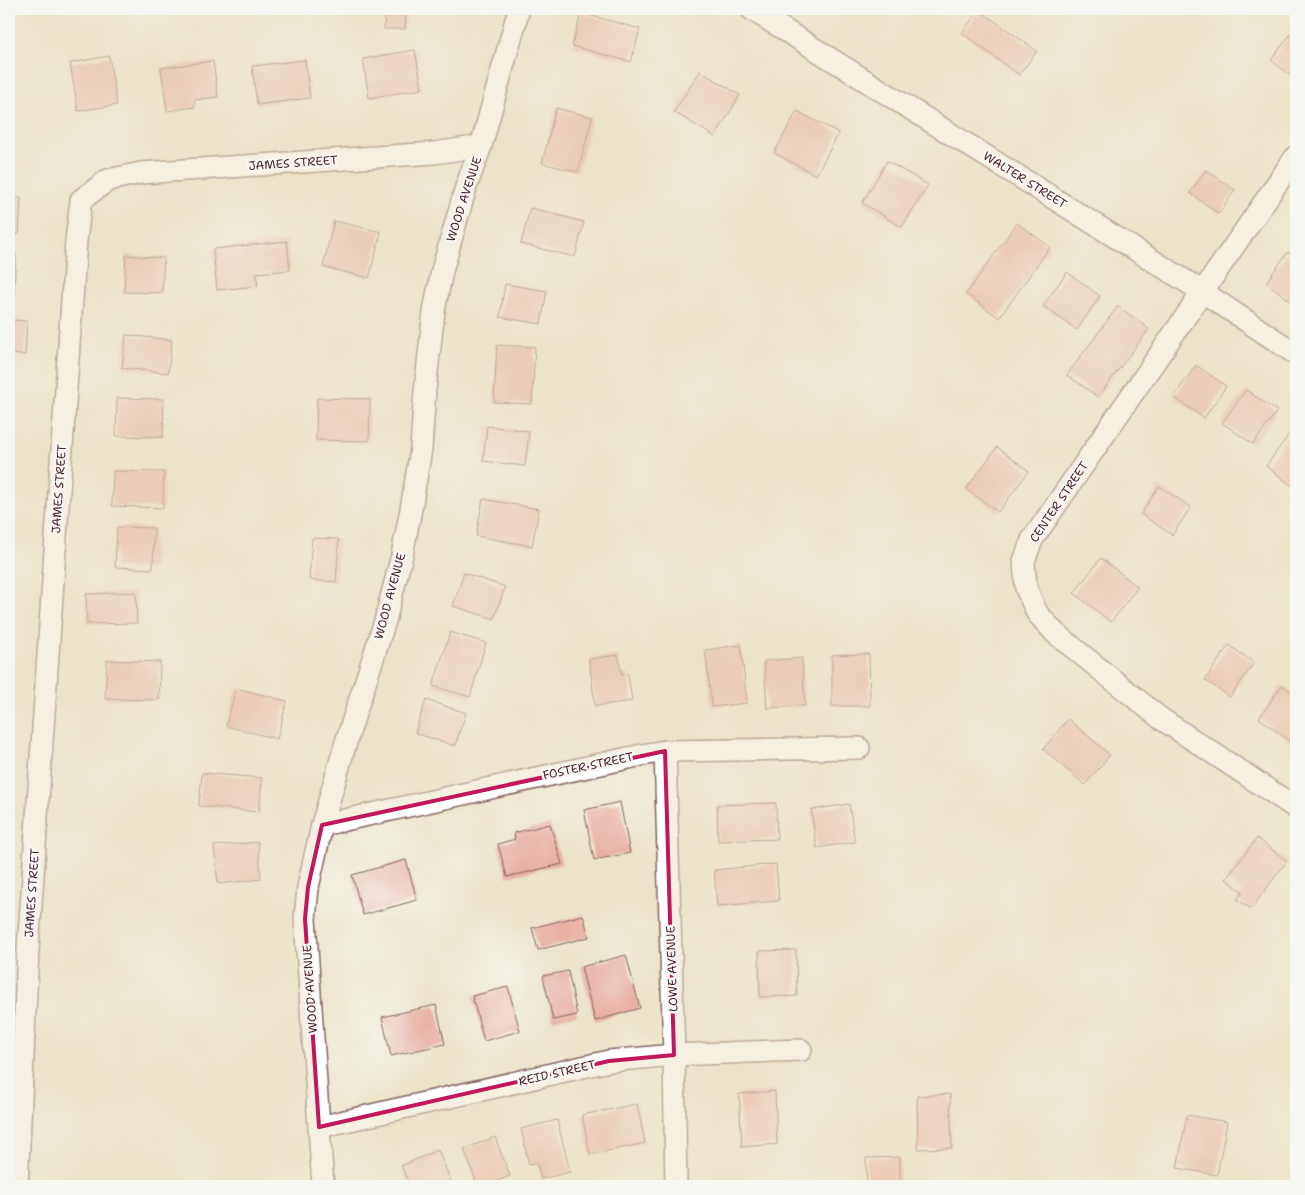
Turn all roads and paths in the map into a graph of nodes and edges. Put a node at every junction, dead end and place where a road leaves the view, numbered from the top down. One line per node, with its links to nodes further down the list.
1 (519, 9): 3 (street, WOOD AVENUE)
2 (751, 9): 5 (street, WALTER STREET)
3 (481, 146): 10 (street, WOOD AVENUE); 14 (street, JAMES STREET)
4 (1296, 156): 5 (street, CENTER STREET)
5 (1203, 292): 6 (street, WALTER STREET); 9 (street, CENTER STREET)
6 (1296, 354)
7 (859, 748): 8 (street, FOSTER STREET)
8 (665, 751): 10 (street, FOSTER STREET); 12 (street, LOWE AVENUE)
9 (1296, 808)
10 (322, 825): 13 (street, WOOD AVENUE)
11 (800, 1050): 12 (street, REID STREET)
12 (674, 1055): 13 (street, REID STREET); 16 (street, LOWE AVENUE)
13 (319, 1127): 15 (street, WOOD AVENUE)
14 (17, 1186)
15 (323, 1186)
16 (676, 1186)

